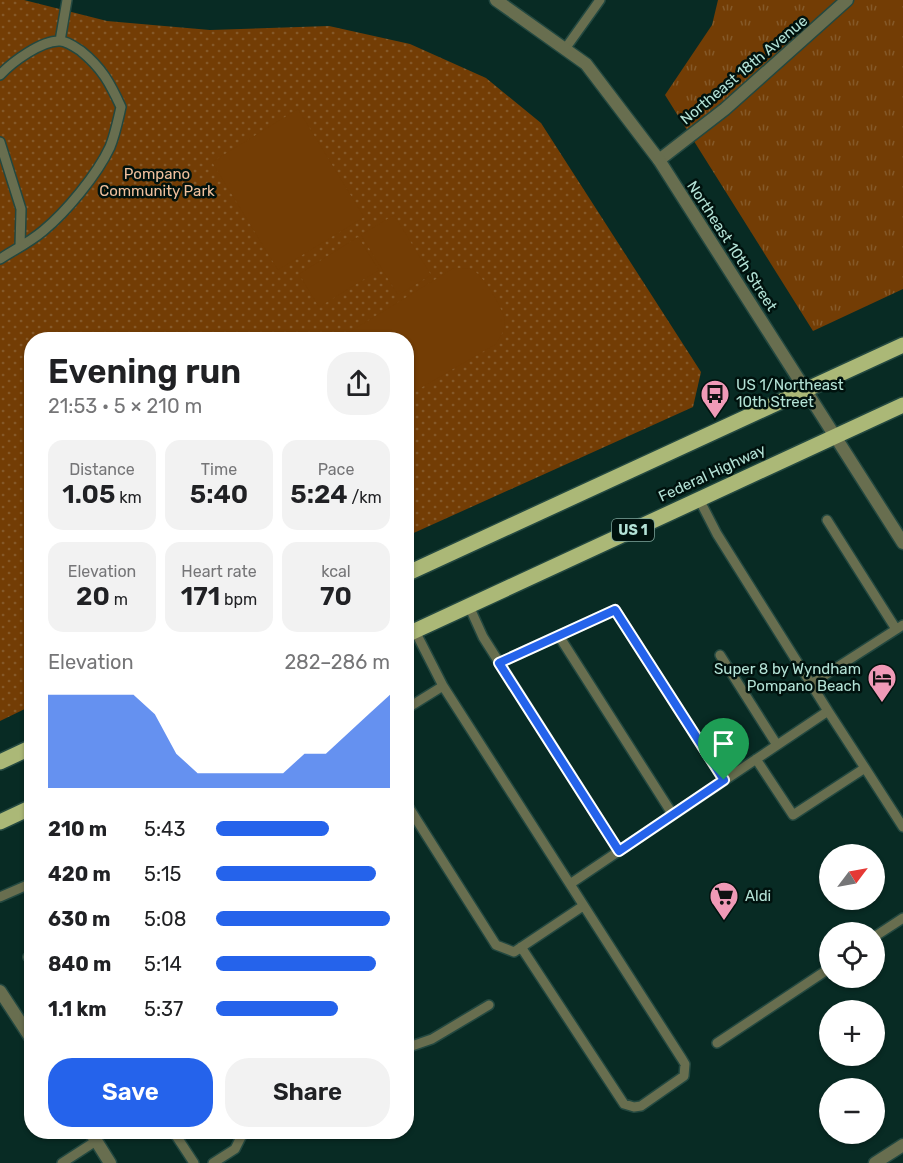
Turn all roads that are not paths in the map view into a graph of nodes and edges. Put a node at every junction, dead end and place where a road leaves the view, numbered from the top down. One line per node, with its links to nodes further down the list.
1 (67, 0): 5 (lane)
2 (496, 0): 6 (street, Northeast 10th Street)
3 (600, 0): 6 (lane)
4 (847, 0): 9 (street, Northeast 18th Avenue)
5 (60, 40): 7 (lane); 10 (lane)
6 (565, 49): 9 (street, Northeast 10th Street)
7 (0, 75)
8 (0, 142): 10 (lane)
9 (659, 160): 13 (street, Northeast 10th Street)
10 (20, 246): 11 (lane)
11 (0, 260)
12 (903, 345): 13 (main road)
13 (806, 390): 15 (street, Northeast 10th Street); 19 (main road)
14 (903, 405): 15 (main road, Federal Highway / US 1)
15 (835, 436): 16 (main road, Federal Highway / US 1); 18 (street, Northeast 10th Street)
16 (699, 499): 20 (main road, Federal Highway / US 1); 27 (lane)
17 (827, 520): 21 (lane)
18 (903, 543)
19 (414, 570)
20 (469, 606): 22 (main road, Federal Highway / US 1); 26 (lane)
21 (900, 627): 27 (lane)
22 (414, 632)
23 (559, 636): 26 (lane); 36 (lane); 38 (lane)
24 (414, 638): 28 (lane)
25 (720, 655): 31 (lane)
26 (499, 663): 42 (lane)
27 (811, 684): 30 (lane)
28 (443, 686): 29 (lane); 43 (lane)
29 (414, 704)
30 (828, 711): 31 (lane); 35 (lane)
31 (777, 745): 33 (lane)
32 (24, 751): 34 (main road)
33 (756, 759): 35 (lane); 36 (lane)
34 (0, 762)
35 (865, 768): 41 (lane)
36 (724, 780): 38 (lane)
37 (24, 811): 40 (main road)
38 (673, 815): 42 (lane)
39 (414, 816): 49 (lane)
40 (0, 822)
41 (903, 827)
42 (619, 851): 43 (lane)
43 (570, 884): 46 (lane)
44 (24, 886): 45 (lane)
45 (0, 897)
46 (583, 906): 49 (lane); 49 (lane)
47 (903, 918): 48 (lane)
48 (885, 930)
49 (521, 947)
50 (819, 975): 54 (lane)
51 (0, 991): 53 (street)
52 (489, 1005): 55 (lane)
53 (24, 1028)
54 (717, 1043)
55 (414, 1045)
56 (90, 1139): 61 (lane)
57 (95, 1139): 62 (street)
58 (178, 1139): 63 (lane)
59 (240, 1139): 64 (lane)
60 (903, 1145): 65 (street)
61 (62, 1163)
62 (110, 1163)
63 (194, 1163)
64 (213, 1163)
65 (875, 1163)

